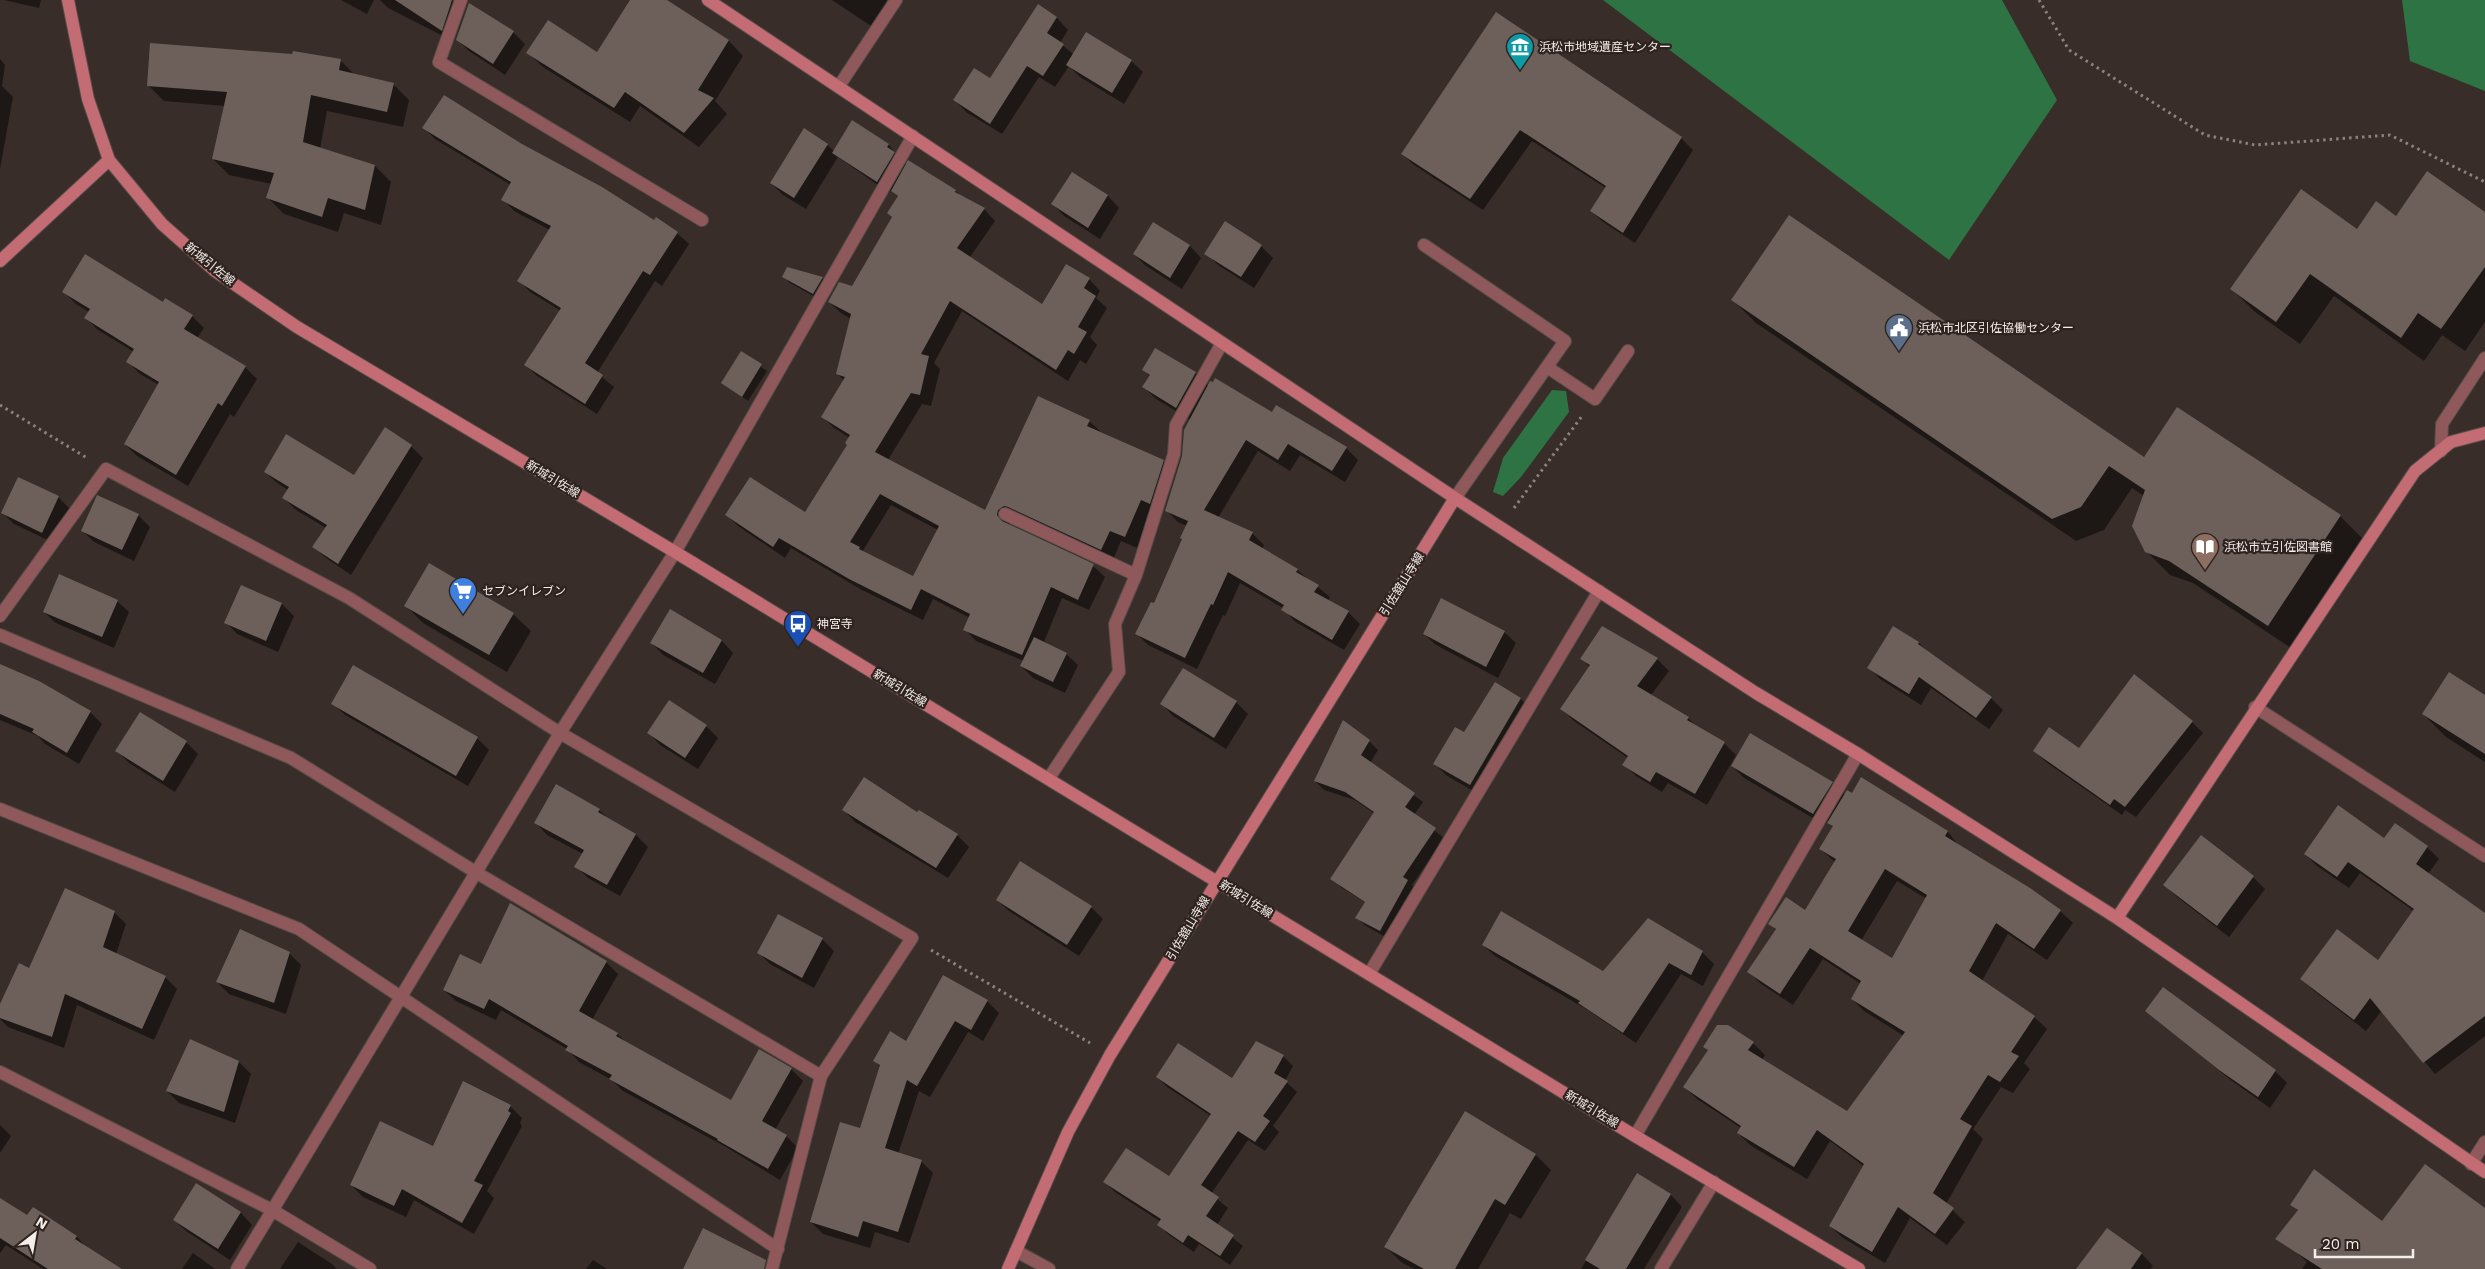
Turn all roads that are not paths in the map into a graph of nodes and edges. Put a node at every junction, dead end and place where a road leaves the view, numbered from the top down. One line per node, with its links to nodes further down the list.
1 (68, 0): 7 (main road, 新城引佐線)
2 (461, 0): 8 (street)
3 (708, 0): 5 (main road)
4 (896, 0): 5 (street)
5 (839, 86): 6 (main road)
6 (913, 136): 11 (main road); 19 (street)
7 (109, 160): 10 (main road); 19 (main road, 新城引佐線)
8 (702, 220)
9 (1424, 245): 14 (street)
10 (0, 261)
11 (1222, 344): 17 (main road); 20 (street)
12 (1628, 351): 14 (street)
13 (2485, 358): 16 (street)
14 (1547, 367): 17 (street)
15 (2485, 434): 16 (main road)
16 (2441, 451): 24 (main road)
17 (1455, 498): 21 (main road); 31 (main road, 引佐舘山寺線)
18 (1004, 514): 20 (street)
19 (676, 552): 25 (street); 27 (main road, 新城引佐線)
20 (1136, 574): 27 (street)
21 (1599, 591): 26 (main road); 33 (street)
22 (0, 616): 25 (street)
23 (0, 635): 30 (street)
24 (2255, 707): 29 (street); 32 (main road)
25 (560, 733): 30 (street); 36 (street)
26 (1858, 754): 32 (main road); 37 (street)
27 (1049, 778): 31 (main road, 新城引佐線)
28 (0, 809): 34 (street)
29 (2485, 856)
30 (477, 873): 34 (street); 36 (street)
31 (1217, 881): 33 (main road, 新城引佐線); 44 (main road, 引佐舘山寺線)
32 (2117, 918): 39 (main road)
33 (1369, 974): 37 (main road, 新城引佐線)
34 (401, 995): 42 (street); 43 (street)
35 (0, 1072): 42 (street)
36 (821, 1076): 43 (street)
37 (1635, 1136): 41 (main road, 新城引佐線)
38 (2485, 1142): 39 (street)
39 (2471, 1164): 40 (main road)
40 (2485, 1172)
41 (1714, 1182): 50 (street); 51 (main road, 新城引佐線)
42 (272, 1210): 45 (street); 46 (street)
43 (778, 1249): 47 (street)
44 (1016, 1251): 48 (main road, 引佐舘山寺線); 49 (street)
45 (237, 1269)
46 (370, 1269)
47 (772, 1269)
48 (1008, 1269)
49 (1048, 1269)
50 (1661, 1269)
51 (1859, 1269)

